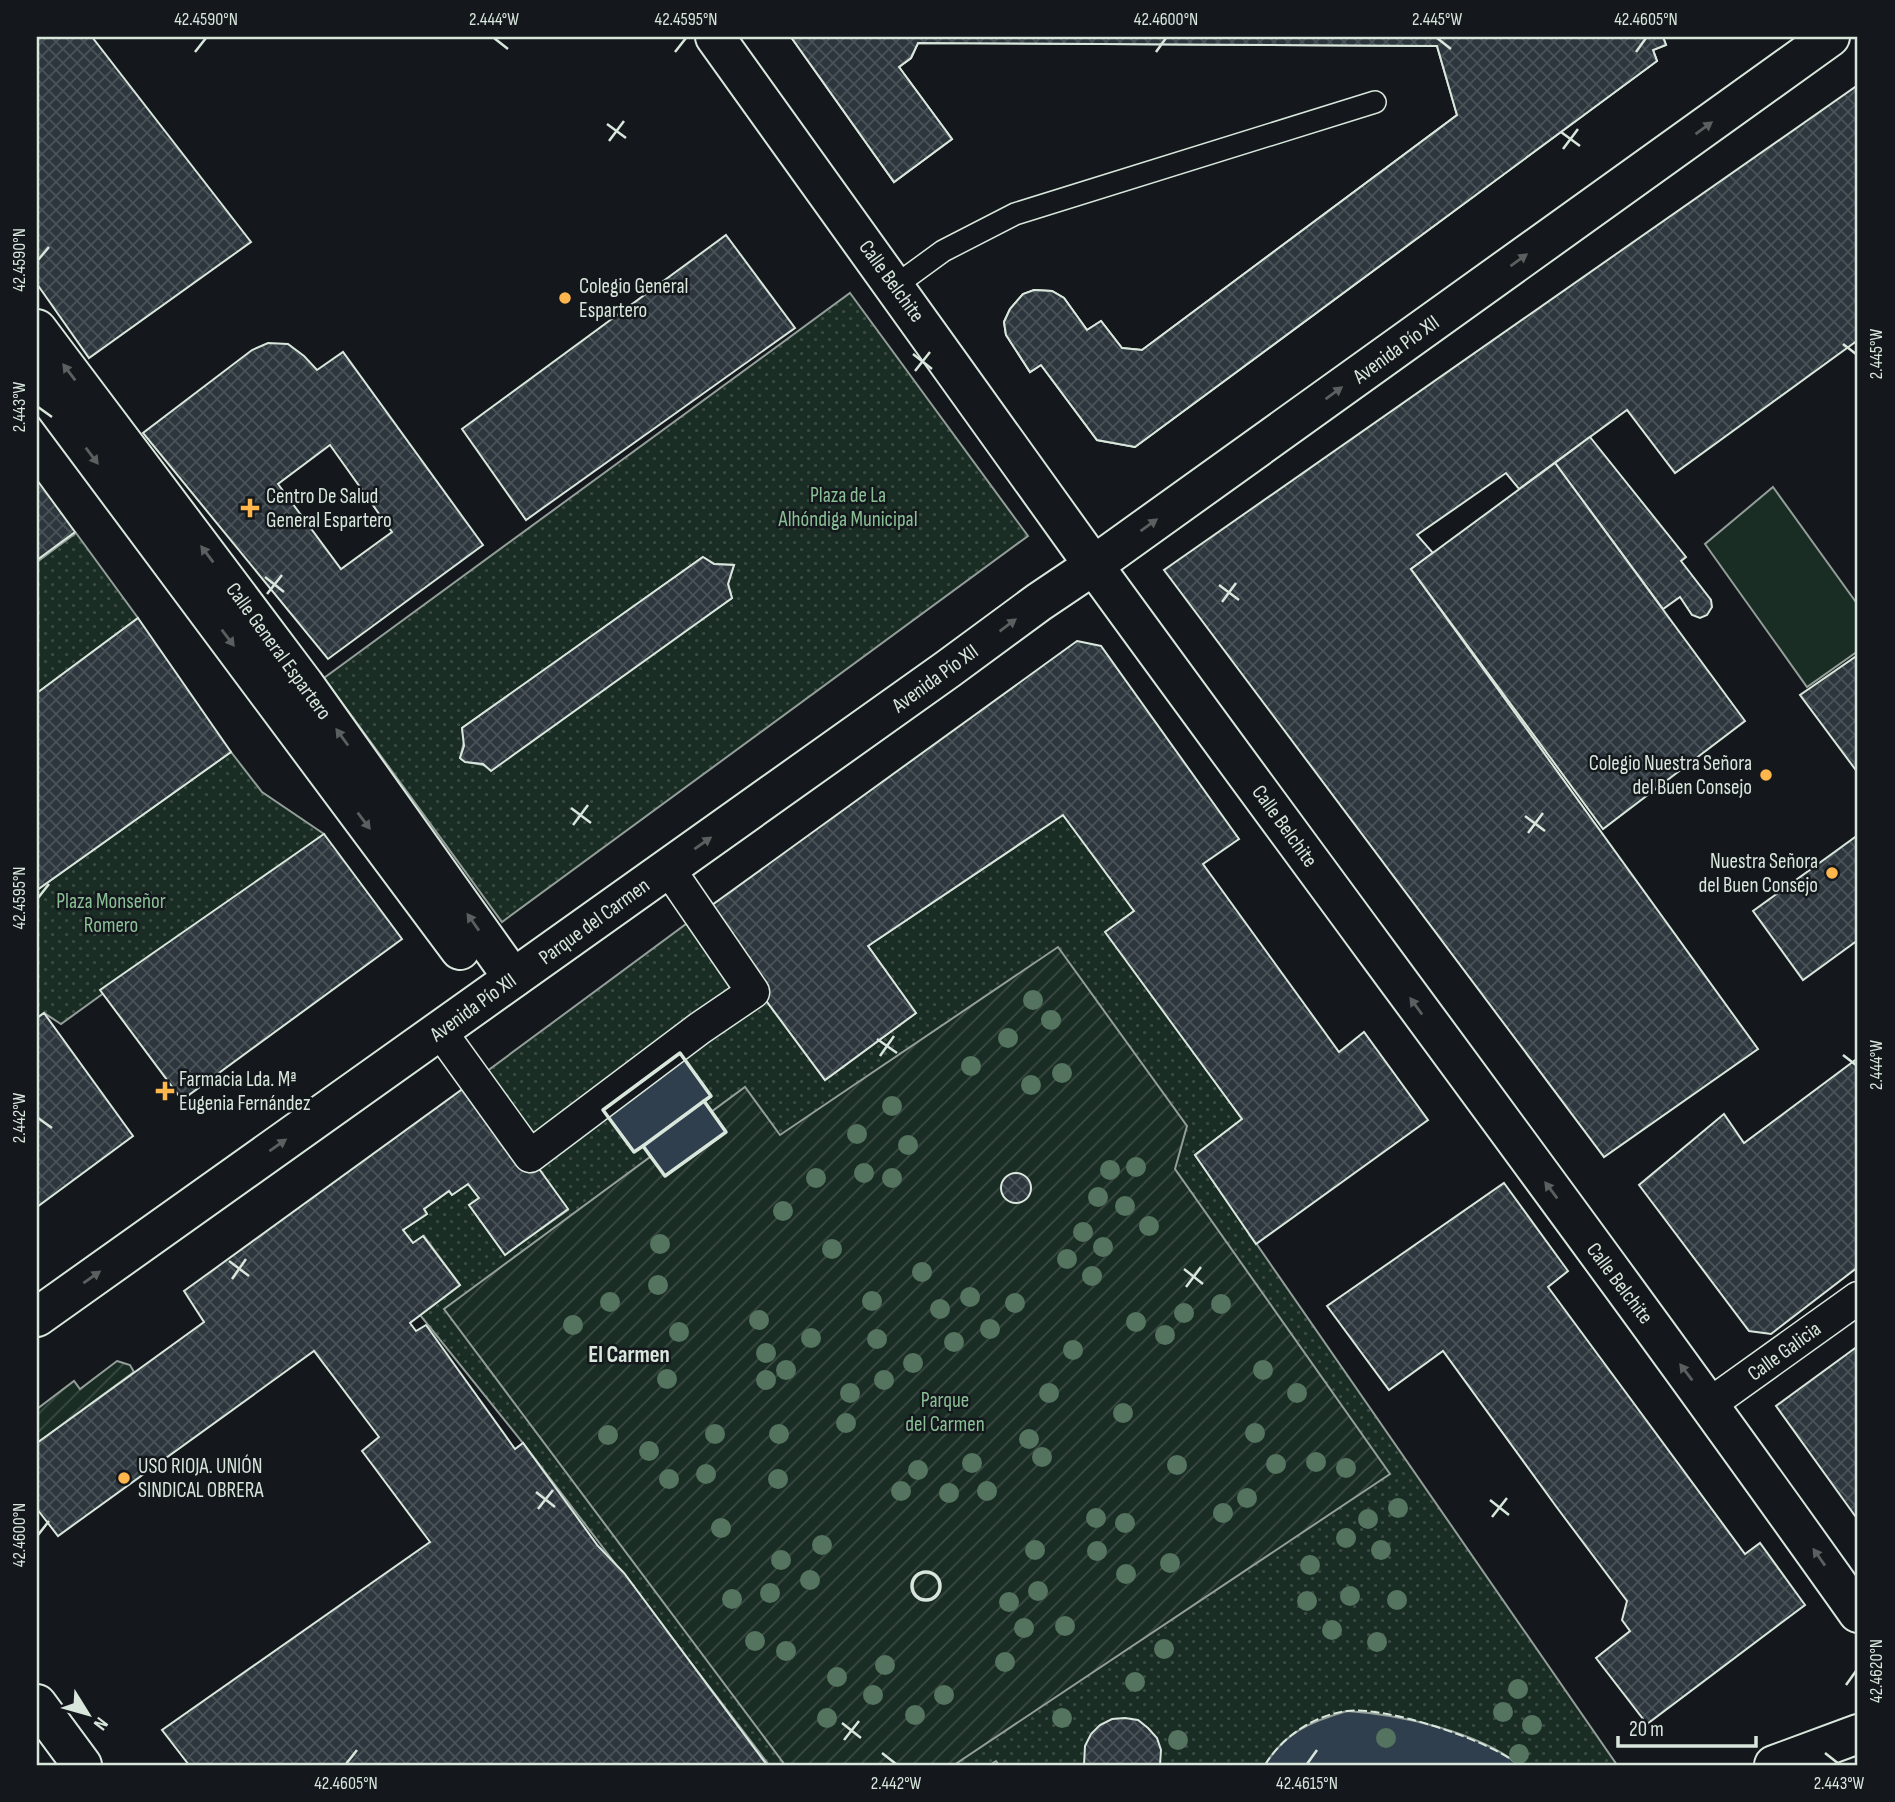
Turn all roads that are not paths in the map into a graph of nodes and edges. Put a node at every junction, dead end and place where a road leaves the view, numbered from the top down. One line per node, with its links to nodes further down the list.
1 (715, 37): 4 (street, Calle Belchite)
2 (1830, 37): 7 (street, Avenida Pío XII, one-way to 2)
3 (1375, 102): 4 (lane)
4 (895, 286): 7 (street, Calle Belchite)
5 (37, 329): 11 (street, Calle General Espartero, one-way to 5)
6 (37, 382): 9 (street, one-way to 9)
7 (1094, 565): 8 (street, Avenida Pío XII, one-way to 7); 15 (street, Calle Belchite, one-way to 7)
8 (667, 868): 10 (street, Avenida Pío XII); 12 (street, Parque del Carmen)
9 (460, 950)
10 (550, 953): 11 (street, Avenida Pío XII); 12 (street, Parque del Carmen)
11 (513, 978): 12 (street, Avenida Pío XII)
12 (440, 1031): 14 (street, Avenida Pío XII, one-way to 12)
13 (1858, 1298): 15 (street, Calle Galicia)
14 (37, 1317)
15 (1710, 1404): 16 (street, Calle Belchite, one-way to 15)
16 (1858, 1613)
17 (37, 1704): 19 (street)
18 (1858, 1734): 20 (street)
19 (82, 1765)
20 (1774, 1765)

